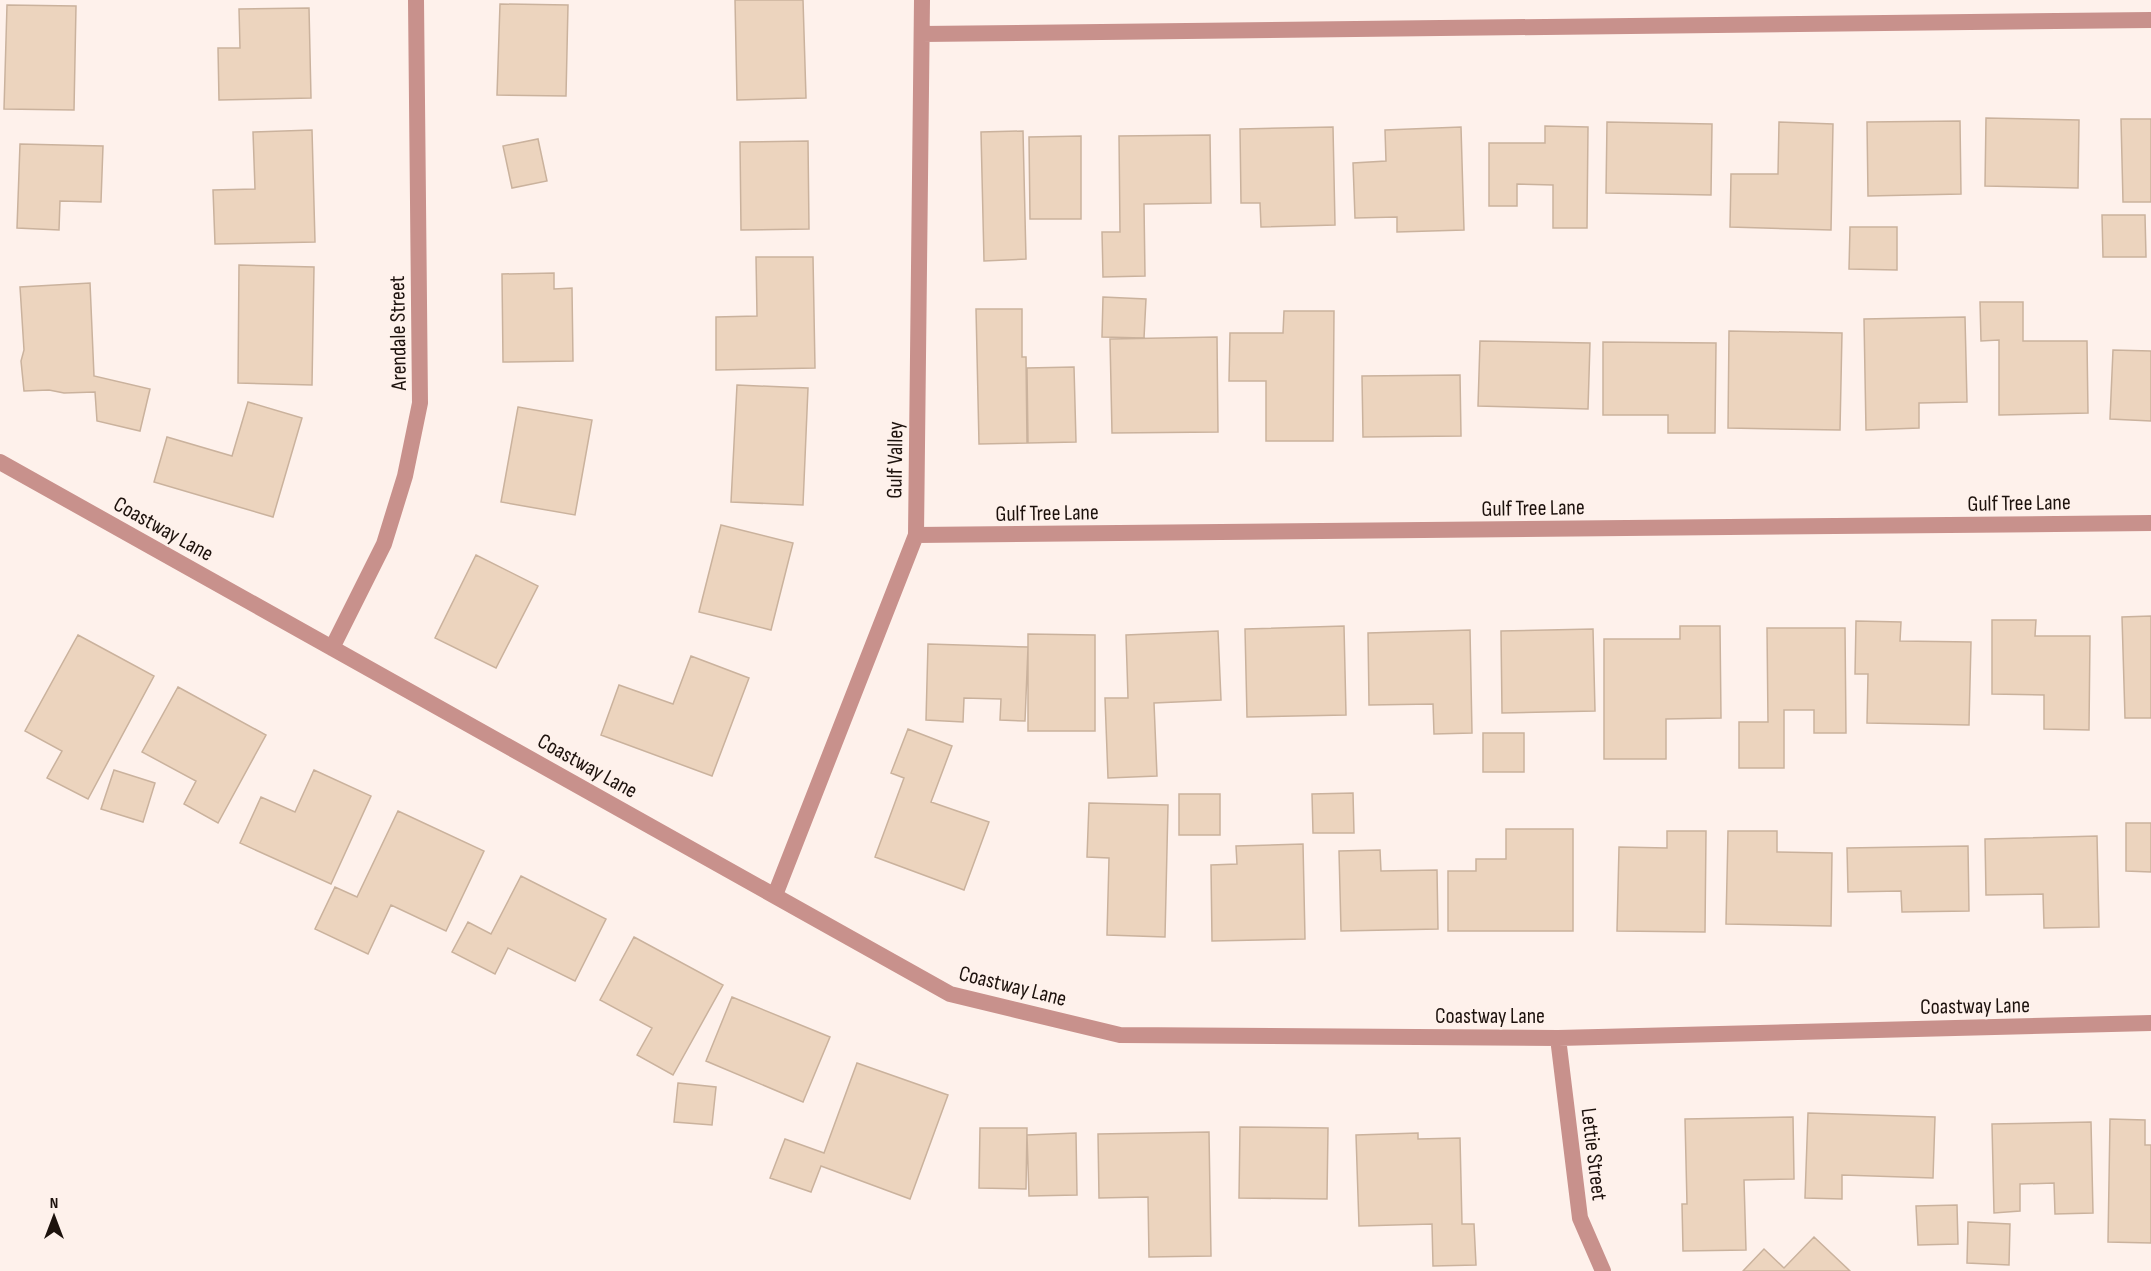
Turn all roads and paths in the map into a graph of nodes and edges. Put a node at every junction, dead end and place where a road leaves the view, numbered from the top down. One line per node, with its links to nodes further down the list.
1 (416, 0): 8 (street, Arendale Street)
2 (922, 0): 4 (street, Gulf Valley)
3 (2151, 20): 4 (street)
4 (922, 34): 7 (street, Gulf Valley)
5 (0, 462): 8 (street, Coastway Lane)
6 (2151, 523): 7 (street, Gulf Tree Lane)
7 (916, 535): 9 (street, Gulf Valley)
8 (332, 648): 9 (street, Coastway Lane)
9 (776, 895): 11 (street, Coastway Lane)
10 (2151, 1023): 11 (street, Coastway Lane)
11 (1558, 1038): 12 (street, Lettie Street)
12 (1603, 1271)

